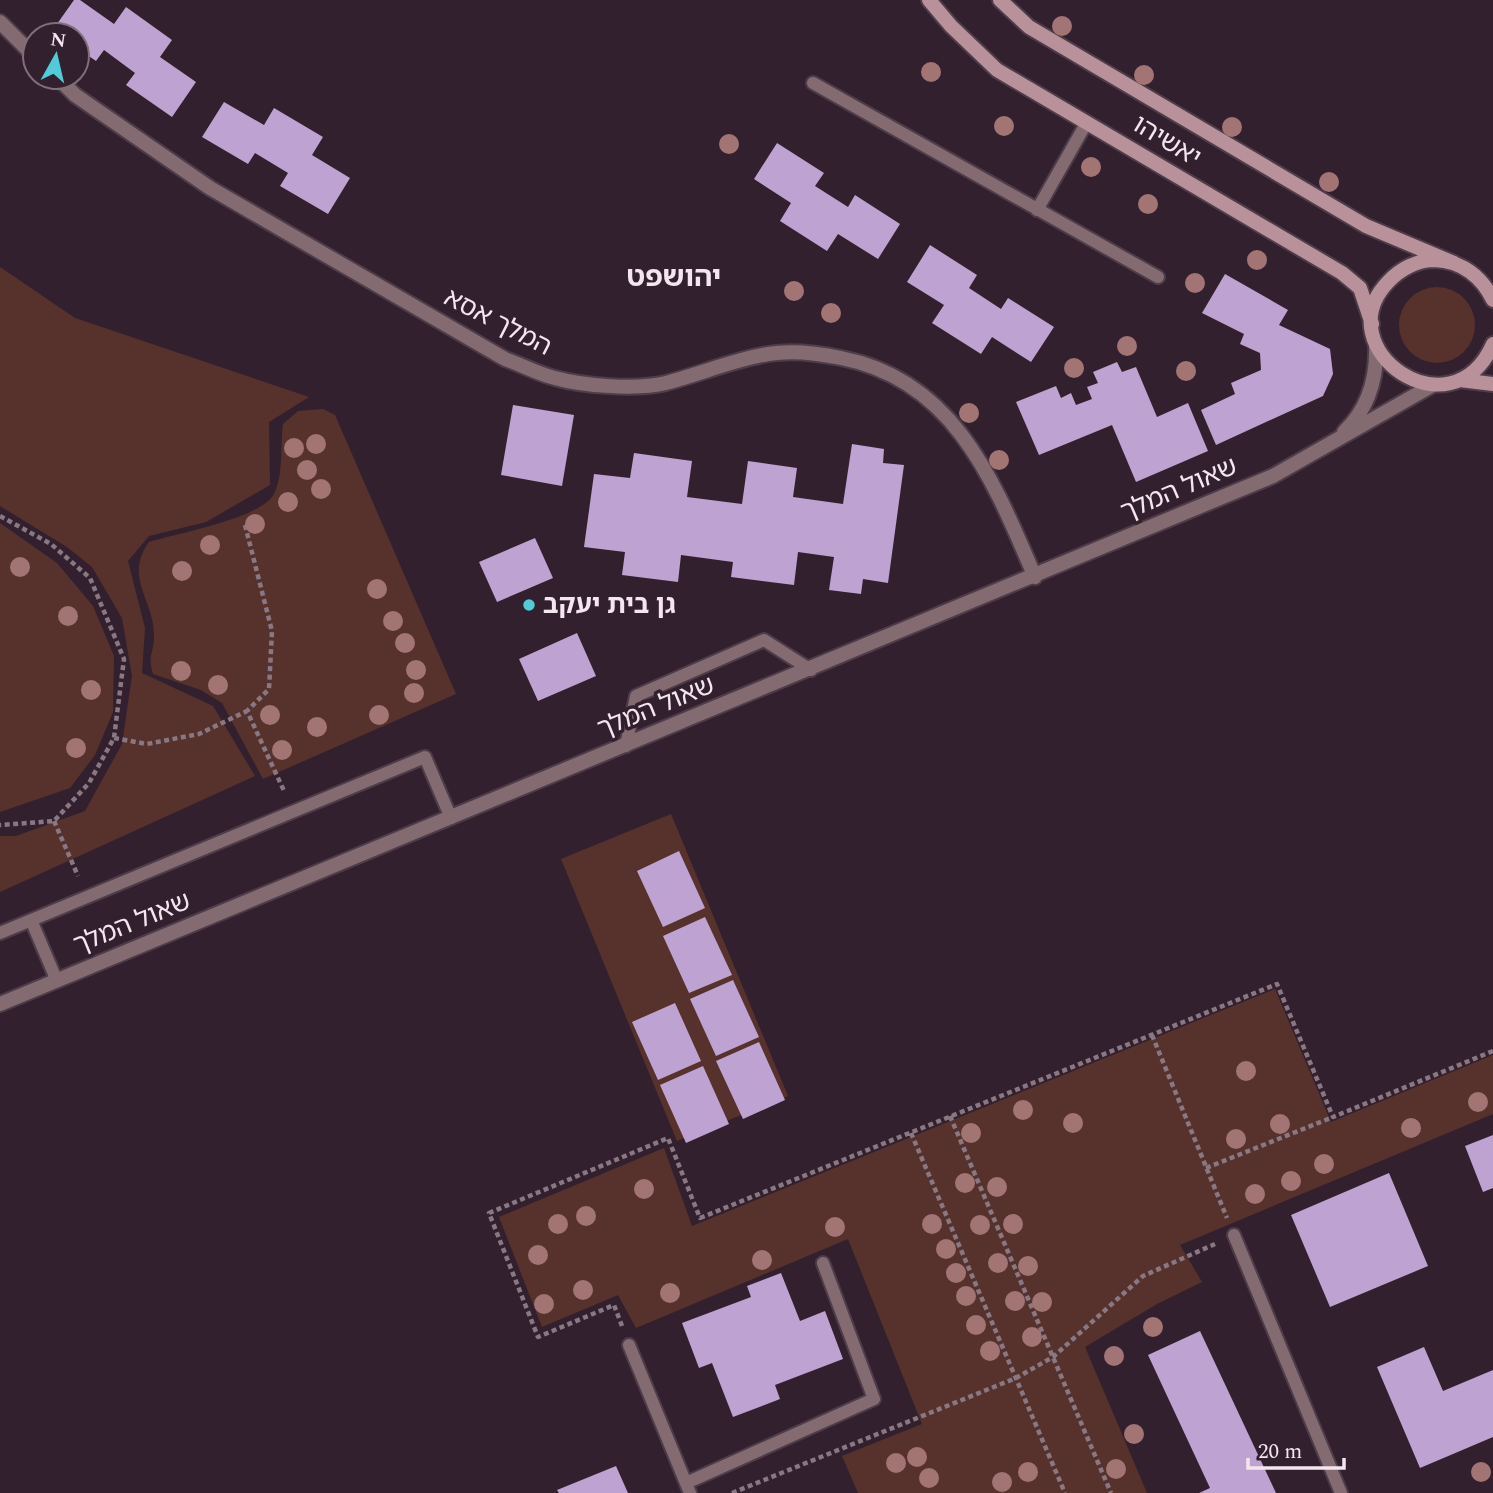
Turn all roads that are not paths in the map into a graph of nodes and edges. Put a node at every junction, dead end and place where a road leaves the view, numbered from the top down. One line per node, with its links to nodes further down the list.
1 (929, 0): 7 (street, יאשיהו)
2 (1000, 0): 9 (street, יאשיהו)
3 (0, 22): 4 (street)
4 (21, 43)
5 (813, 83): 8 (lane)
6 (72, 91): 19 (street, המלך אסא)
7 (1087, 122): 8 (lane); 12 (street, יאשיהו)
8 (1037, 210): 10 (lane)
9 (1454, 263): 11 (street, יאשיהו); 12 (street)
10 (1158, 277)
11 (1491, 293)
12 (1372, 324): 14 (street, יאשיהו)
13 (1493, 344): 15 (street)
14 (1376, 346): 17 (street); 18 (street, שאול המלך)
15 (1460, 380): 16 (street); 17 (street)
16 (1493, 384)
17 (1433, 385): 18 (street, שאול המלך)
18 (1328, 447): 19 (street, שאול המלך)
19 (1035, 577): 20 (street, שאול המלך)
20 (811, 670): 21 (street, שאול המלך); 21 (lane)
21 (626, 746): 22 (street, שאול המלך)
22 (451, 818): 23 (lane); 25 (street, שאול המלך)
23 (31, 920): 24 (lane); 25 (lane)
24 (0, 933)
25 (57, 981): 26 (street, שאול המלך)
26 (0, 1004)
27 (1234, 1235): 31 (lane)
28 (823, 1263): 30 (lane)
29 (629, 1345): 30 (lane)
30 (688, 1488)
31 (1341, 1493)

